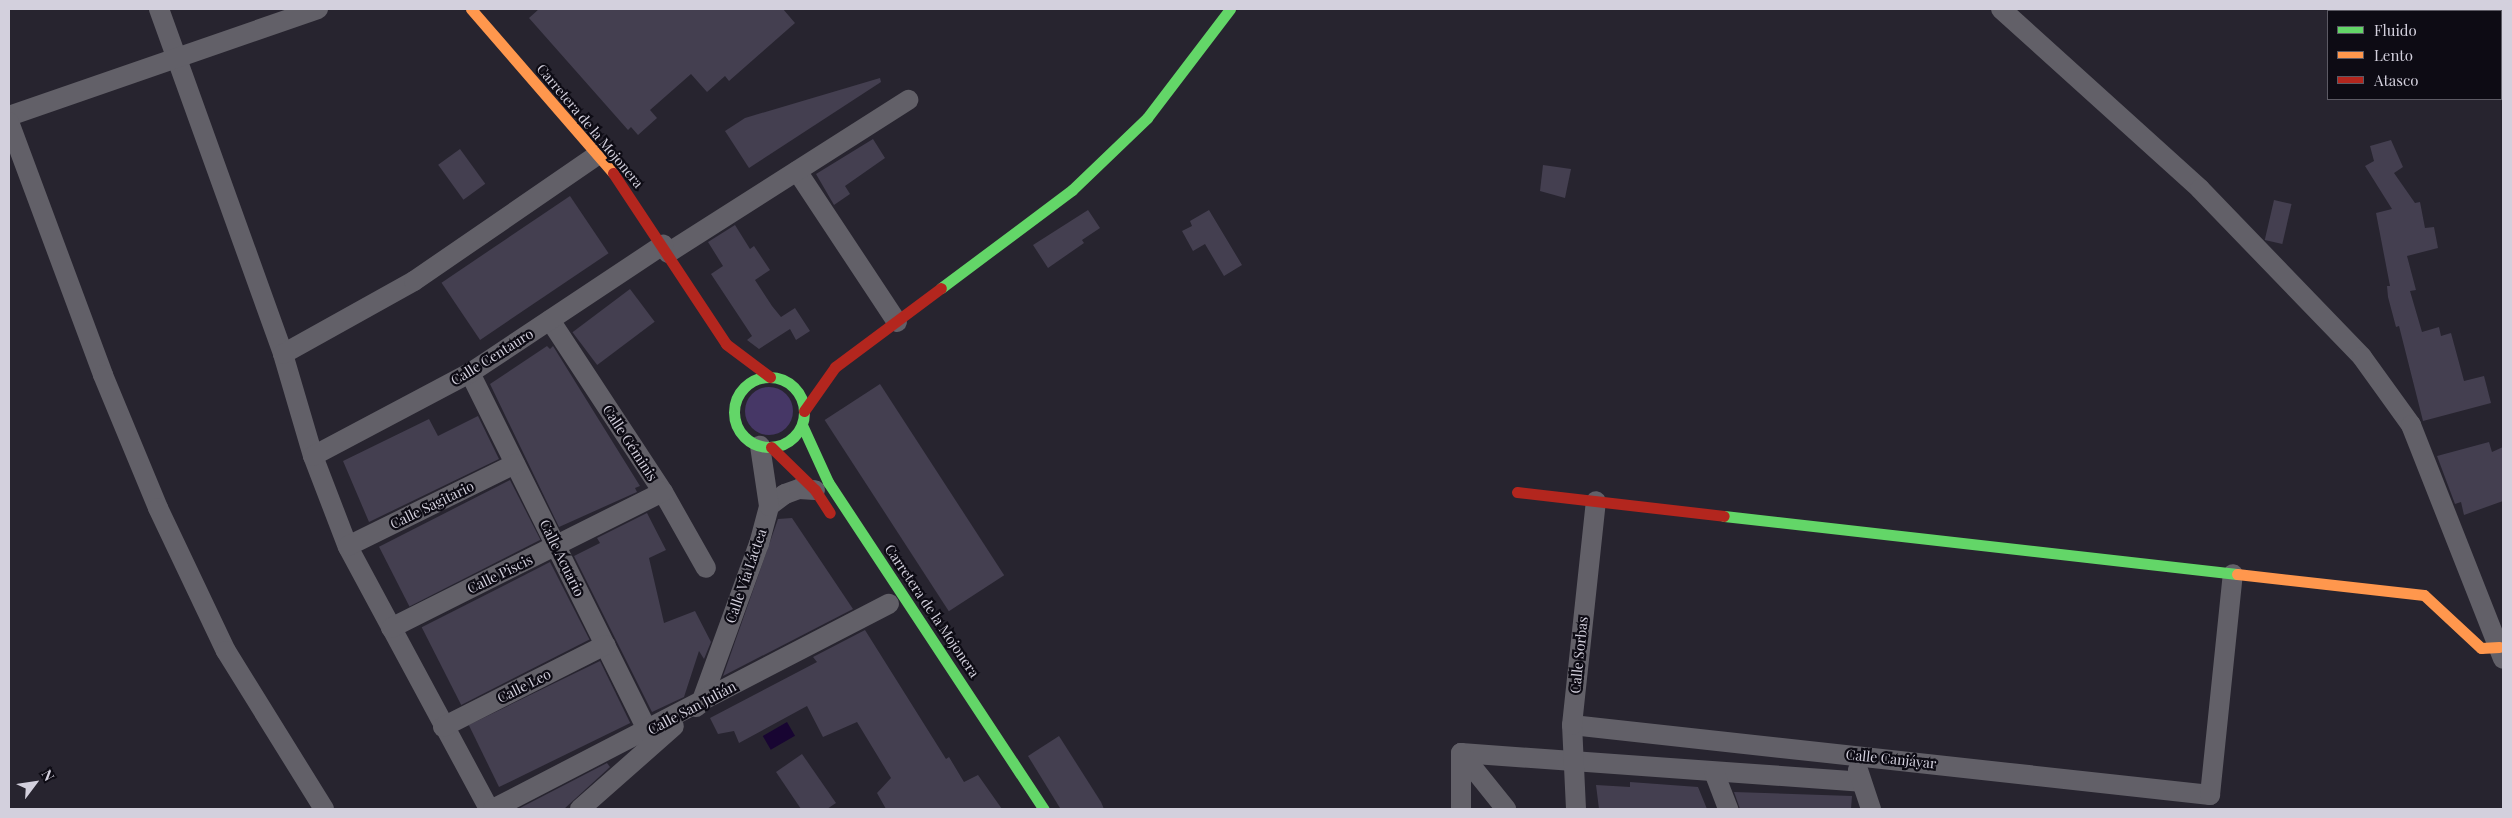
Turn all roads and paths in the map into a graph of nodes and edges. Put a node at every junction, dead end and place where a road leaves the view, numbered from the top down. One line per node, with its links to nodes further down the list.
1 (159, 9): 6 (street)
2 (318, 9): 6 (street)
3 (471, 9): 11 (street, Carretera de la Mojonera)
4 (1230, 9): 15 (street)
5 (2001, 9): 44 (street)
6 (177, 58): 8 (street); 17 (street)
7 (908, 100): 12 (street, Calle Centauro)
8 (9, 116)
9 (9, 122): 10 (street)
10 (12, 144): 54 (street)
11 (597, 155): 13 (street, Carretera de la Mojonera); 17 (street)
12 (797, 171): 13 (street, Calle Centauro); 15 (street)
13 (666, 249): 14 (street, Calle Centauro); 16 (street, Carretera de la Mojonera)
14 (550, 320): 21 (street, Calle Centauro); 32 (street, Calle Géminis)
15 (897, 322): 19 (street)
16 (726, 344): 18 (street, Carretera de la Mojonera); 23 (street, Carretera de la Mojonera)
17 (282, 354): 29 (street)
18 (730, 362)
19 (835, 368): 20 (street); 26 (street)
20 (816, 371)
21 (470, 373): 29 (street, Calle Centauro); 30 (street, Calle Acuario)
22 (798, 375): 23 (street)
23 (774, 378): 25 (street); 26 (street)
24 (733, 380): 25 (street)
25 (737, 399): 28 (street)
26 (804, 411): 27 (street)
27 (802, 425): 28 (street); 58 (street, Carretera de la Mojonera)
28 (765, 447): 31 (street); 35 (street, Calle Vía Láctea)
29 (313, 456): 37 (street)
30 (515, 464): 37 (street, Calle Sagitario); 38 (street, Calle Acuario)
31 (815, 490): 35 (street); 36 (street)
32 (663, 492): 38 (street, Calle Piscis); 39 (street, Calle Géminis)
33 (1517, 492): 34 (street)
34 (1596, 501): 40 (street); 46 (street, Calle Sorbas)
35 (769, 506): 45 (street, Calle Vía Láctea)
36 (836, 523)
37 (348, 546): 42 (street)
38 (556, 546): 42 (street, Calle Piscis); 43 (street, Calle Acuario)
39 (706, 568)
40 (2233, 574): 44 (street); 50 (street, Calle Canjáyar)
41 (889, 604): 45 (street, Calle San Julián)
42 (390, 628): 47 (street)
43 (605, 645): 47 (street, Calle Leo); 48 (street, Calle Acuario)
44 (2501, 653)
45 (701, 703): 48 (street, Calle San Julián)
46 (1572, 726): 50 (street, Calle Canjáyar); 51 (street, Calle Sorbas)
47 (443, 727): 55 (street)
48 (651, 738): 56 (street, Calle San Julián); 57 (street)
49 (1461, 753): 51 (street, Calle Canjáyar); 59 (street); 60 (street)
50 (1855, 755): 53 (street)
51 (1573, 762): 52 (street, Calle Canjáyar); 61 (street, Calle Sorbas)
52 (1714, 772): 53 (street, Calle Canjáyar); 62 (street)
53 (1861, 782): 63 (street)
54 (324, 809)
55 (489, 809)
56 (493, 809)
57 (580, 809)
58 (1044, 809)
59 (1461, 809)
60 (1506, 809)
61 (1576, 809)
62 (1728, 809)
63 (1871, 809)

